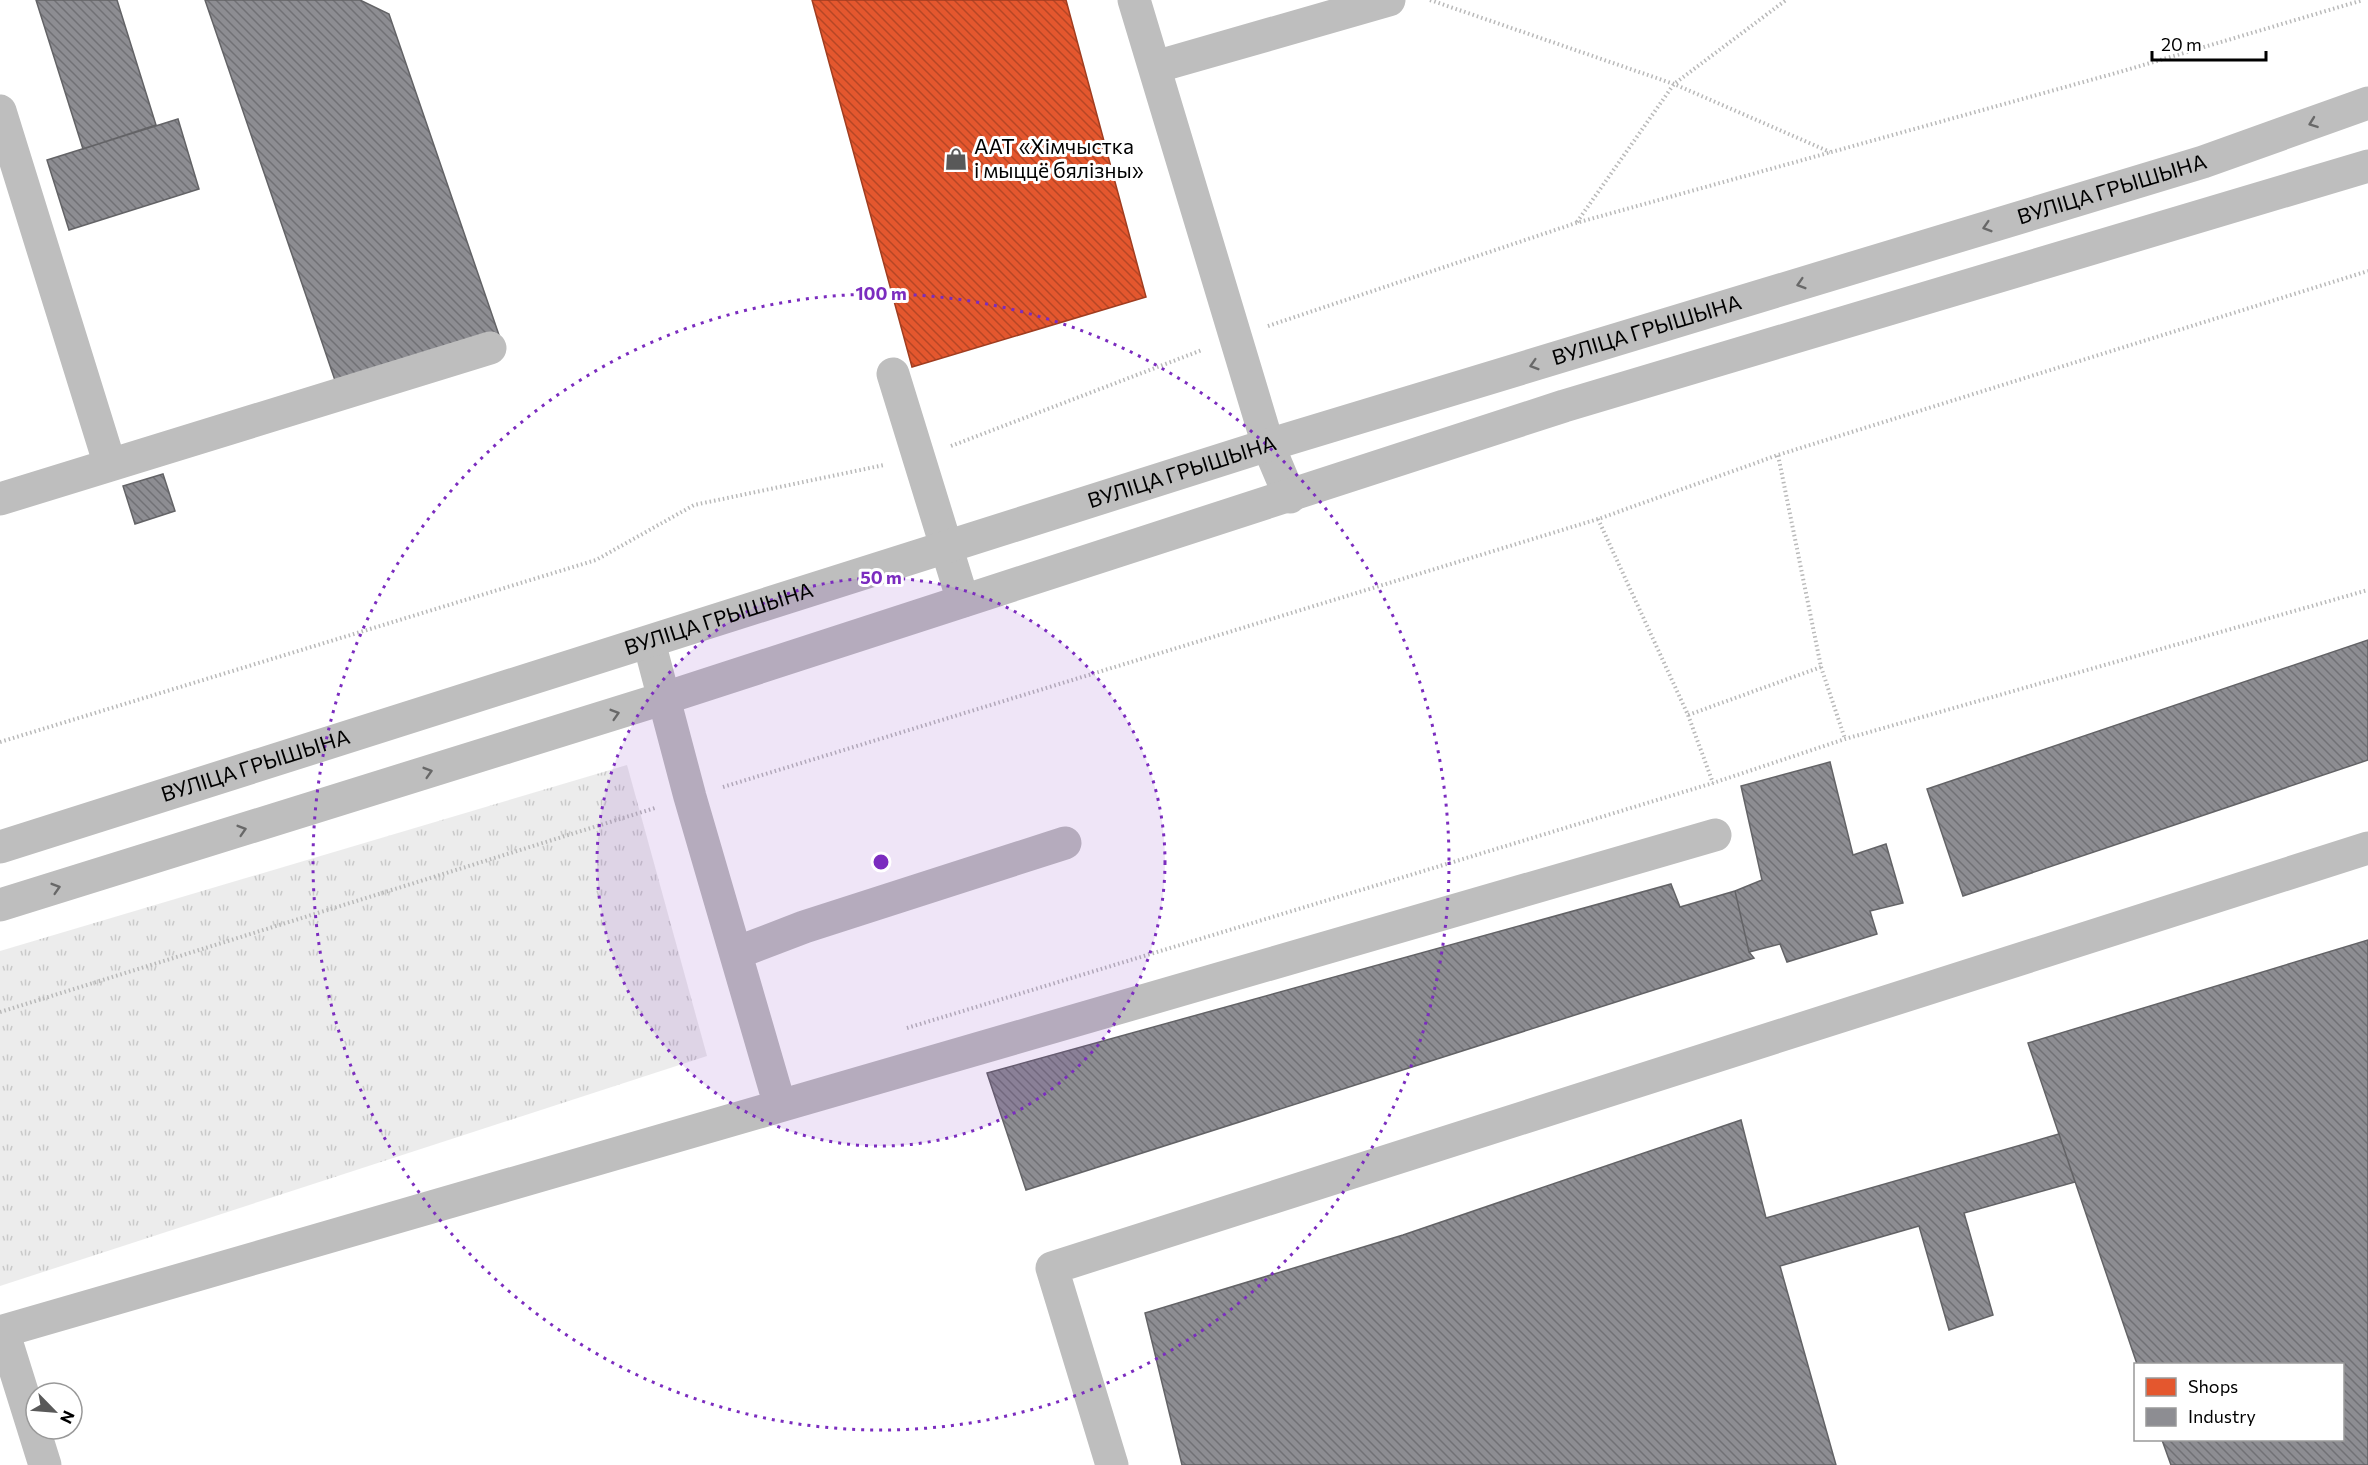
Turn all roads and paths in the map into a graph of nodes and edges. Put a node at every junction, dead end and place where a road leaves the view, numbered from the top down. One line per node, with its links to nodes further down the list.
1 (1134, 0): 6 (main road)
2 (1389, 0): 6 (main road)
3 (1430, 0): 7 (path)
4 (1786, 0): 7 (path)
5 (2363, 0): 10 (path)
6 (1155, 67): 14 (main road)
7 (1674, 84): 10 (path); 12 (path)
8 (2368, 103): 17 (main road, ВУЛІЦА ГРЫШЫНА, one-way to 17)
9 (0, 111): 20 (main road)
10 (1831, 153): 12 (path)
11 (2368, 166): 21 (main road)
12 (1576, 223): 14 (path)
13 (2368, 271): 18 (path)
14 (1237, 337): 17 (main road); 19 (path)
15 (490, 348): 20 (main road)
16 (893, 374): 19 (main road)
17 (1268, 445): 21 (main road); 24 (main road, ВУЛІЦА ГРЫШЫНА)
18 (1778, 455): 23 (path); 28 (path)
19 (921, 457): 24 (main road); 32 (path)
20 (110, 465): 22 (main road)
21 (1290, 497): 26 (main road)
22 (0, 499)
23 (1598, 519): 30 (path); 34 (path)
24 (947, 546): 26 (main road); 27 (main road, ВУЛІЦА ГРЫШЫНА)
25 (2368, 590): 31 (path)
26 (963, 601): 29 (main road)
27 (649, 642): 29 (main road); 37 (main road, ВУЛІЦА ГРЫШЫНА)
28 (1821, 667): 30 (path); 31 (path)
29 (665, 698): 34 (main road); 39 (main road, one-way to 29)
30 (1688, 715): 33 (path)
31 (1845, 739): 33 (path)
32 (0, 742)
33 (1713, 783): 42 (path)
34 (690, 797): 40 (main road); 41 (path)
35 (1714, 835): 43 (main road)
36 (1065, 843): 40 (main road)
37 (0, 847)
38 (2368, 848): 46 (main road)
39 (0, 905)
40 (736, 953): 43 (main road)
41 (0, 1012)
42 (896, 1032)
43 (780, 1106): 44 (main road)
44 (2, 1331): 45 (main road)
45 (45, 1465)
46 (1112, 1465)

